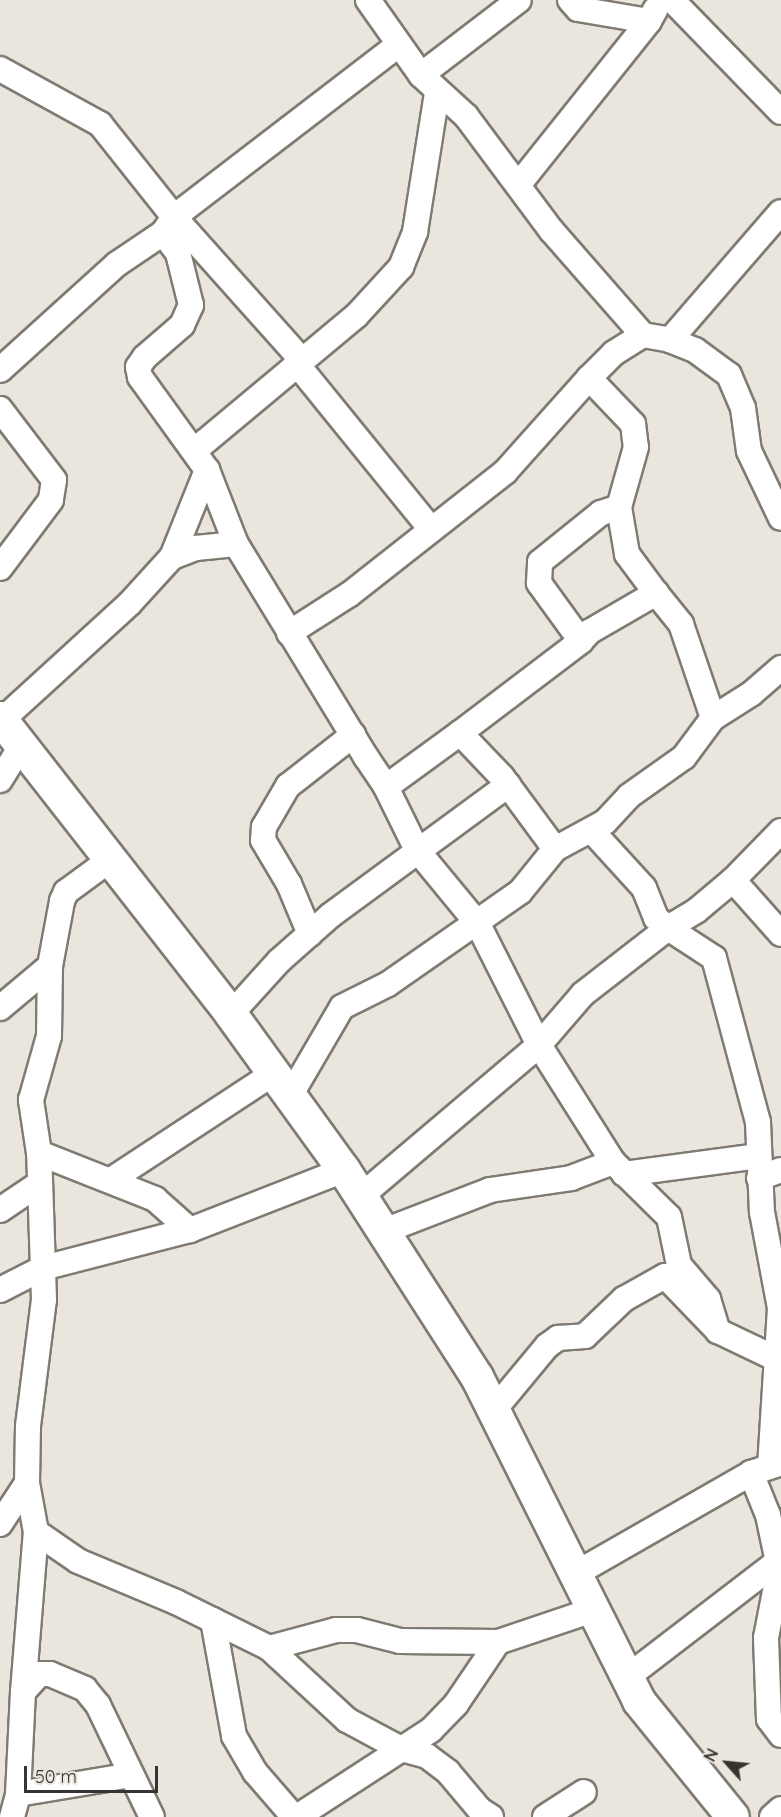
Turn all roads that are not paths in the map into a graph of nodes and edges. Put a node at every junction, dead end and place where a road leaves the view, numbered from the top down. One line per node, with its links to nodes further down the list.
1 (368, 0): 6 (street)
2 (519, 0): 8 (street)
3 (570, 0): 5 (street)
4 (672, 0): 10 (street)
5 (655, 11): 11 (street)
6 (397, 46): 8 (street); 13 (street)
7 (0, 69): 13 (street)
8 (421, 75): 9 (street)
9 (437, 93): 11 (street); 16 (street)
10 (781, 112)
11 (519, 184): 14 (street)
12 (781, 212): 15 (street)
13 (169, 225): 16 (street); 17 (street); 20 (street)
14 (643, 335): 15 (street); 18 (street)
15 (670, 340): 23 (street)
16 (299, 361): 20 (street); 24 (street)
17 (0, 370)
18 (589, 378): 22 (street); 24 (street)
19 (0, 409): 27 (street)
20 (195, 450): 21 (street)
21 (207, 470): 25 (street); 26 (street)
22 (619, 507): 28 (street); 30 (street)
23 (781, 518)
24 (430, 528): 29 (street)
25 (236, 544): 26 (street); 29 (street)
26 (172, 557): 33 (street)
27 (0, 568)
28 (656, 593): 30 (street); 32 (street)
29 (289, 633): 35 (street)
30 (581, 641): 34 (street)
31 (781, 668): 32 (street)
32 (713, 718): 40 (street)
33 (1, 719): 36 (main road)
34 (460, 733): 38 (street); 39 (street)
35 (354, 735): 39 (street); 48 (street)
36 (21, 746): 37 (street); 44 (main road)
37 (0, 780)
38 (508, 785): 42 (street); 43 (street)
39 (386, 787): 43 (street)
40 (592, 831): 42 (street); 47 (street)
41 (781, 831): 45 (street)
42 (555, 849): 46 (street)
43 (417, 850): 46 (street); 48 (street)
44 (111, 859): 50 (street); 52 (main road)
45 (733, 880): 47 (street); 49 (street)
46 (478, 924): 53 (street); 54 (street)
47 (668, 928): 53 (street); 57 (street)
48 (310, 934): 52 (street)
49 (781, 934)
50 (50, 966): 51 (street); 55 (street)
51 (0, 1008)
52 (231, 1014): 54 (main road)
53 (539, 1045): 56 (street); 61 (street)
54 (282, 1085): 58 (main road); 59 (street)
55 (39, 1153): 59 (street); 60 (street)
56 (619, 1168): 57 (street); 65 (street); 68 (street)
57 (766, 1168): 63 (street)
58 (344, 1170): 61 (main road); 64 (street)
59 (111, 1180): 64 (street)
60 (40, 1183): 62 (street); 66 (street)
61 (361, 1196): 65 (main road)
62 (0, 1210)
63 (772, 1216): 69 (street)
64 (190, 1230): 66 (street)
65 (384, 1231): 70 (main road)
66 (43, 1268): 67 (street); 72 (street)
67 (0, 1290)
68 (718, 1331): 69 (street); 70 (street)
69 (779, 1360): 71 (street)
70 (493, 1411): 76 (main road)
71 (767, 1468): 75 (street); 76 (street)
72 (27, 1483): 73 (street); 74 (street)
73 (0, 1524)
74 (36, 1532): 78 (street); 83 (street)
75 (780, 1560): 79 (street); 82 (street)
76 (575, 1574): 77 (main road)
77 (593, 1611): 80 (street); 82 (main road)
78 (213, 1620): 81 (street); 92 (street)
79 (773, 1637): 84 (street)
80 (498, 1642): 81 (street); 85 (street)
81 (269, 1648): 85 (street)
82 (626, 1678): 95 (main road)
83 (23, 1692): 86 (street); 88 (street)
84 (781, 1735)
85 (401, 1749): 92 (street); 93 (street)
86 (131, 1775): 88 (street); 91 (street)
87 (584, 1792): 94 (street)
88 (18, 1794): 90 (street)
89 (781, 1809): 96 (street)
90 (12, 1817)
91 (152, 1817)
92 (296, 1817)
93 (491, 1817)
94 (545, 1817)
95 (733, 1817)
96 (772, 1817)

